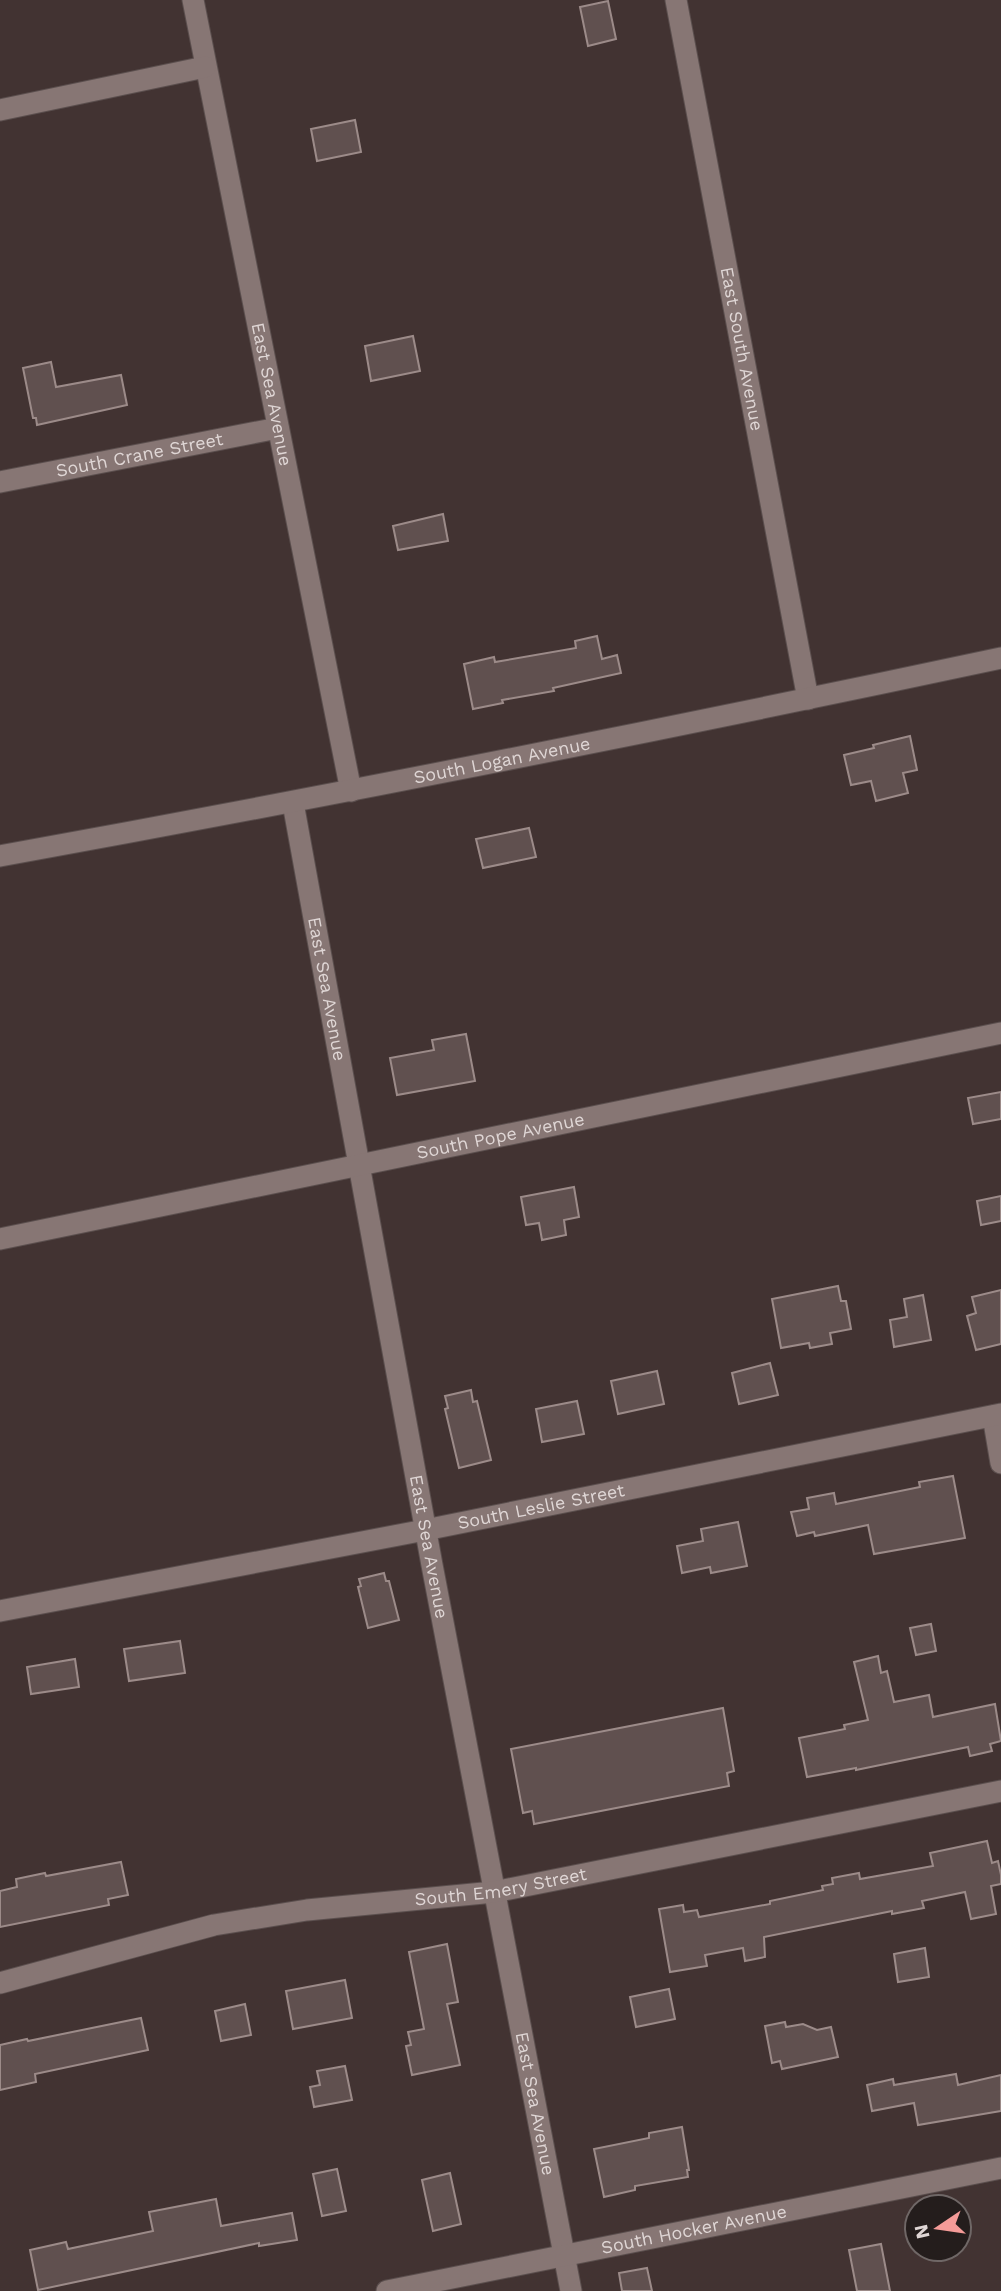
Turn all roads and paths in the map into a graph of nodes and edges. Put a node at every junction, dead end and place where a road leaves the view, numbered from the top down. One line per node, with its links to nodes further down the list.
1 (193, 0): 3 (street, East Sea Avenue)
2 (676, 0): 8 (street, East South Avenue)
3 (205, 67): 4 (street); 5 (street, East Sea Avenue)
4 (0, 110)
5 (278, 428): 6 (street, South Crane Street); 9 (street, East Sea Avenue)
6 (0, 482)
7 (1001, 658): 8 (street, South Logan Avenue)
8 (808, 699): 9 (street, South Logan Avenue)
9 (351, 791): 10 (street, South Logan Avenue)
10 (293, 803): 11 (street, South Logan Avenue); 13 (street, East Sea Avenue)
11 (0, 856)
12 (1001, 1033): 13 (street, South Pope Avenue)
13 (359, 1165): 14 (street, South Pope Avenue); 17 (street, East Sea Avenue)
14 (0, 1239)
15 (997, 1415): 16 (street); 17 (street, South Leslie Street)
16 (1001, 1463)
17 (425, 1530): 18 (street, South Leslie Street); 20 (street, East Sea Avenue)
18 (0, 1611)
19 (1001, 1791): 20 (street, South Emery Street)
20 (494, 1892): 21 (street, South Emery Street); 23 (street, East Sea Avenue)
21 (0, 1983)
22 (1001, 2168): 23 (street, South Hocker Avenue)
23 (564, 2257): 24 (street, South Hocker Avenue); 25 (street, East Sea Avenue)
24 (387, 2291)
25 (570, 2291)

